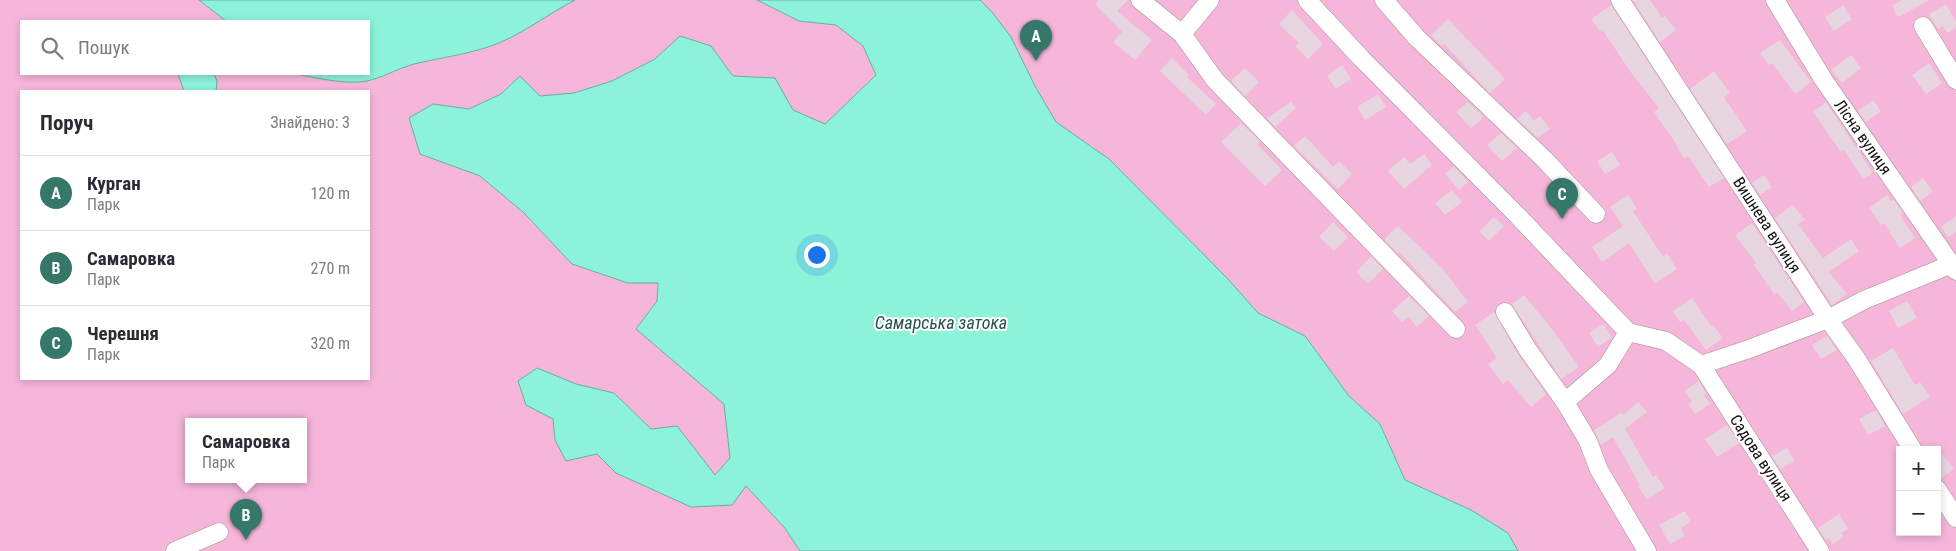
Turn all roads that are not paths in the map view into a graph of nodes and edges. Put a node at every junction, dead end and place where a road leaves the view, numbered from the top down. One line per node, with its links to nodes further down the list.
1 (1140, 0): 8 (lane)
2 (1210, 0): 8 (lane)
3 (1308, 0): 15 (lane)
4 (1384, 0): 10 (lane)
5 (1620, 0): 13 (lane, Вишнева вулиця)
6 (1775, 0): 11 (lane, Лісна вулиця)
7 (1923, 26): 9 (lane)
8 (1182, 34): 14 (lane)
9 (1956, 80)
10 (1596, 214)
11 (1954, 268): 13 (lane)
12 (1505, 312): 17 (lane)
13 (1828, 319): 16 (lane); 18 (lane, Вишнева вулиця)
14 (1456, 329)
15 (1628, 332): 16 (lane); 17 (lane)
16 (1701, 365): 24 (lane, Садова вулиця)
17 (1565, 402): 23 (lane)
18 (1911, 446)
19 (1939, 491): 20 (lane)
20 (1956, 518)
21 (220, 532): 22 (lane)
22 (175, 551)
23 (1647, 551)
24 (1820, 551)

